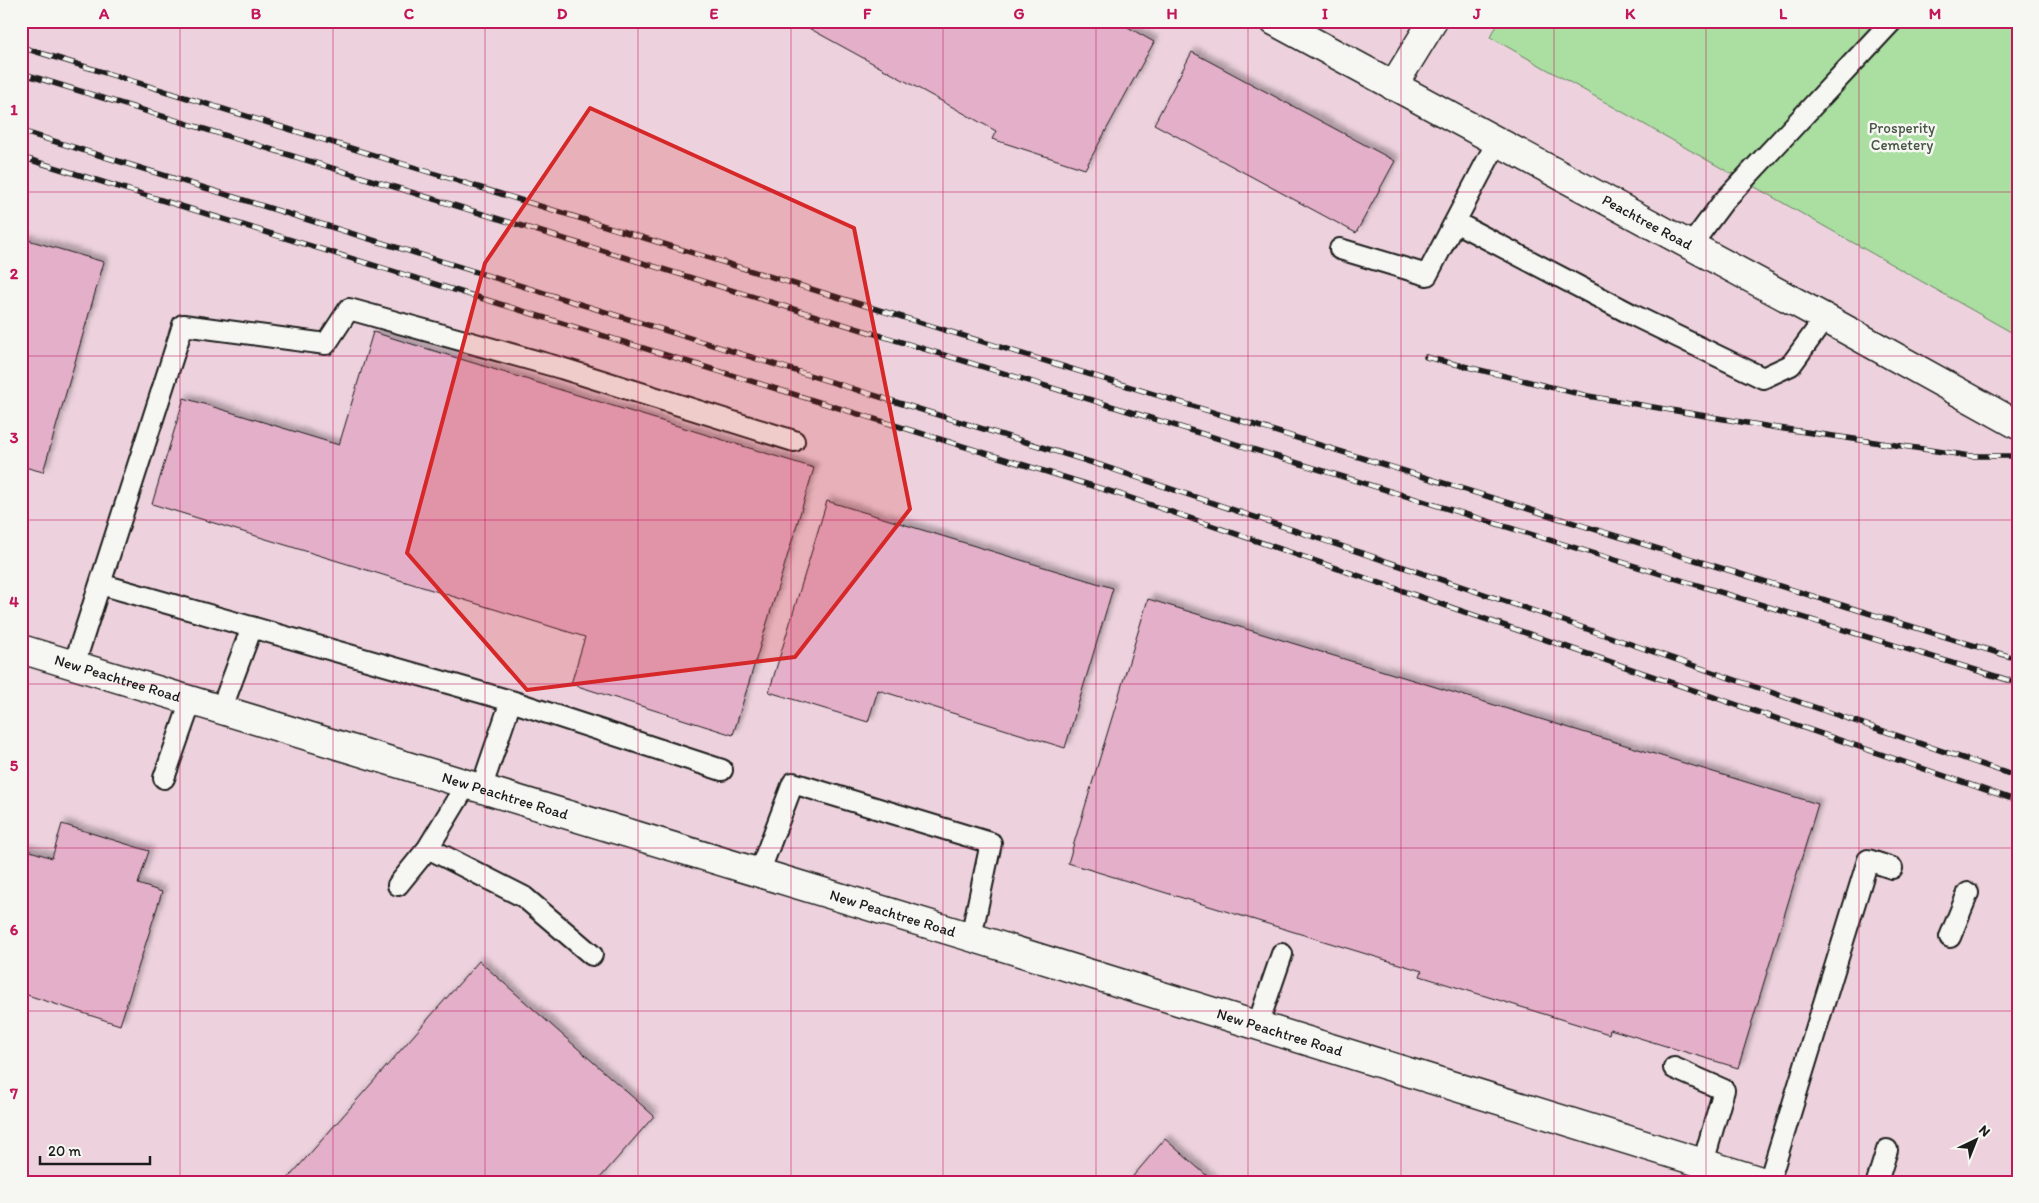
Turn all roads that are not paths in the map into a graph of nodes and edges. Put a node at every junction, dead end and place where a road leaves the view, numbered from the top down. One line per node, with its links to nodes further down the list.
1 (1274, 21): 4 (street, Peachtree Road)
2 (1434, 21): 4 (street)
3 (1892, 21): 7 (lane)
4 (1393, 86): 5 (street, Peachtree Road)
5 (1497, 142): 6 (lane); 7 (street, Peachtree Road)
6 (1455, 222): 8 (lane); 9 (lane)
7 (1691, 245): 9 (street, Peachtree Road)
8 (1340, 249)
9 (1825, 318): 10 (street, Peachtree Road)
10 (2018, 425)
11 (794, 440): 12 (lane)
12 (100, 584): 13 (lane); 15 (lane)
13 (252, 627): 17 (lane); 18 (lane)
14 (21, 648): 15 (street, New Peachtree Road)
15 (74, 665): 16 (street, New Peachtree Road)
16 (191, 701): 18 (street, New Peachtree Road); 20 (lane)
17 (511, 701): 19 (lane); 21 (lane)
18 (221, 710): 21 (street, New Peachtree Road)
19 (722, 770)
20 (164, 778)
21 (474, 787): 22 (lane); 24 (street, New Peachtree Road)
22 (428, 848): 25 (lane); 30 (lane)
23 (1892, 868): 36 (lane)
24 (759, 873): 27 (street, New Peachtree Road); 27 (lane)
25 (398, 885)
26 (1968, 893): 28 (lane)
27 (971, 937): 31 (street, New Peachtree Road)
28 (1950, 937)
29 (1282, 954): 31 (lane)
30 (592, 955)
31 (1257, 1027): 34 (street, New Peachtree Road)
32 (1674, 1068): 34 (lane)
33 (1887, 1150): 37 (lane)
34 (1703, 1163): 35 (street, New Peachtree Road)
35 (1764, 1182)
36 (1769, 1182)
37 (1877, 1182)

